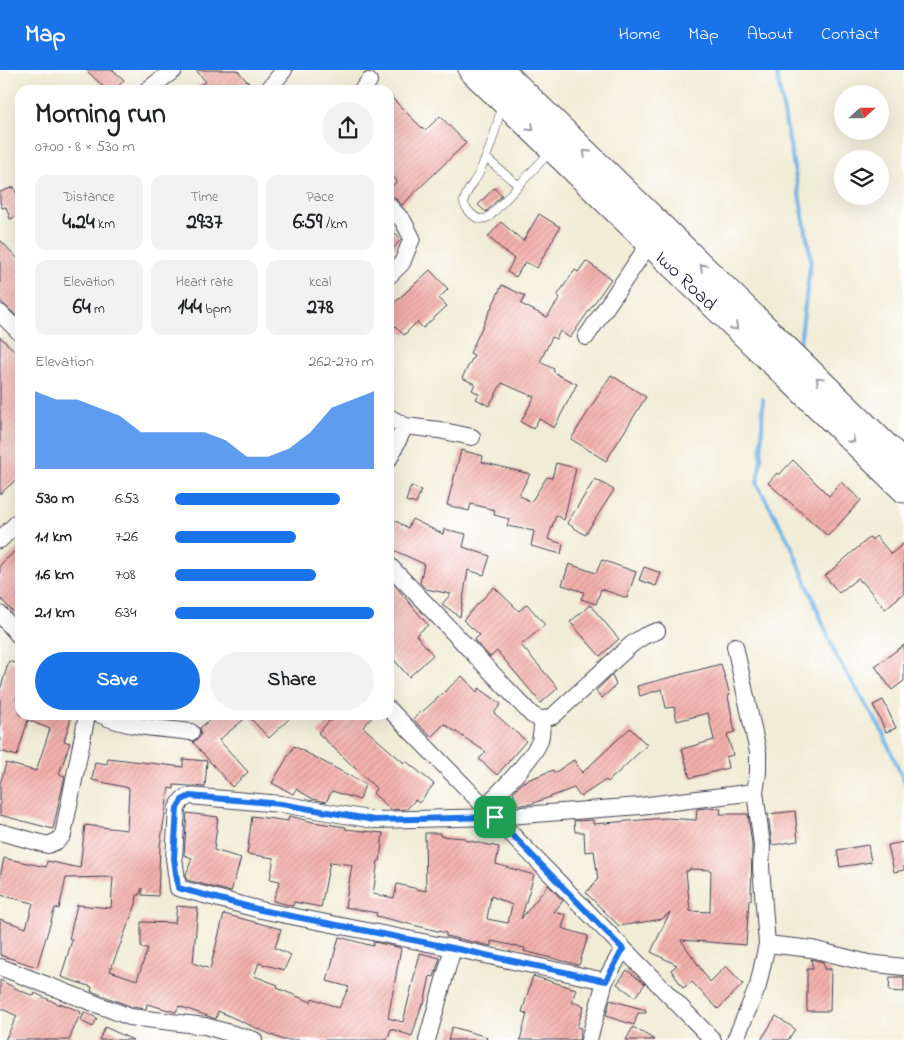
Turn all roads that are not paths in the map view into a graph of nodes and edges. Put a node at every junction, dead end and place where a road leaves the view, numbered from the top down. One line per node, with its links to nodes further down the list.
1 (174, 70): 4 (street)
2 (471, 70): 5 (main road, Iwo Road)
3 (501, 70): 19 (main road, Iwo Road, one-way to 3)
4 (154, 85)
5 (502, 100): 6 (main road, Iwo Road, one-way to 6); 7 (lane)
6 (553, 150): 8 (lane); 10 (main road, Iwo Road)
7 (486, 158): 8 (lane); 8 (lane)
8 (519, 186)
9 (394, 211): 11 (street)
10 (649, 244): 14 (street); 20 (main road, Iwo Road, one-way to 20)
11 (394, 271)
12 (0, 313): 13 (street)
13 (15, 327)
14 (586, 337)
15 (394, 420): 16 (street)
16 (405, 426): 17 (street); 18 (street)
17 (472, 437)
18 (394, 449)
19 (904, 463)
20 (904, 490)
21 (15, 525): 22 (street)
22 (0, 540)
23 (394, 570): 31 (street)
24 (0, 614): 25 (street)
25 (15, 631)
26 (657, 631): 31 (street)
27 (735, 646): 33 (street)
28 (394, 714): 34 (street)
29 (86, 720): 35 (street)
30 (114, 720): 32 (street)
31 (542, 720): 34 (street)
32 (191, 732)
33 (755, 792): 34 (street); 36 (street)
34 (490, 812): 37 (street); 38 (street)
35 (0, 832)
36 (767, 944): 40 (street); 46 (street)
37 (453, 948): 41 (street); 43 (street)
38 (623, 949): 41 (street); 45 (street)
39 (0, 967): 42 (street)
40 (904, 967)
41 (606, 981): 44 (street)
42 (254, 1040)
43 (427, 1040)
44 (589, 1040)
45 (712, 1040)
46 (736, 1040)

